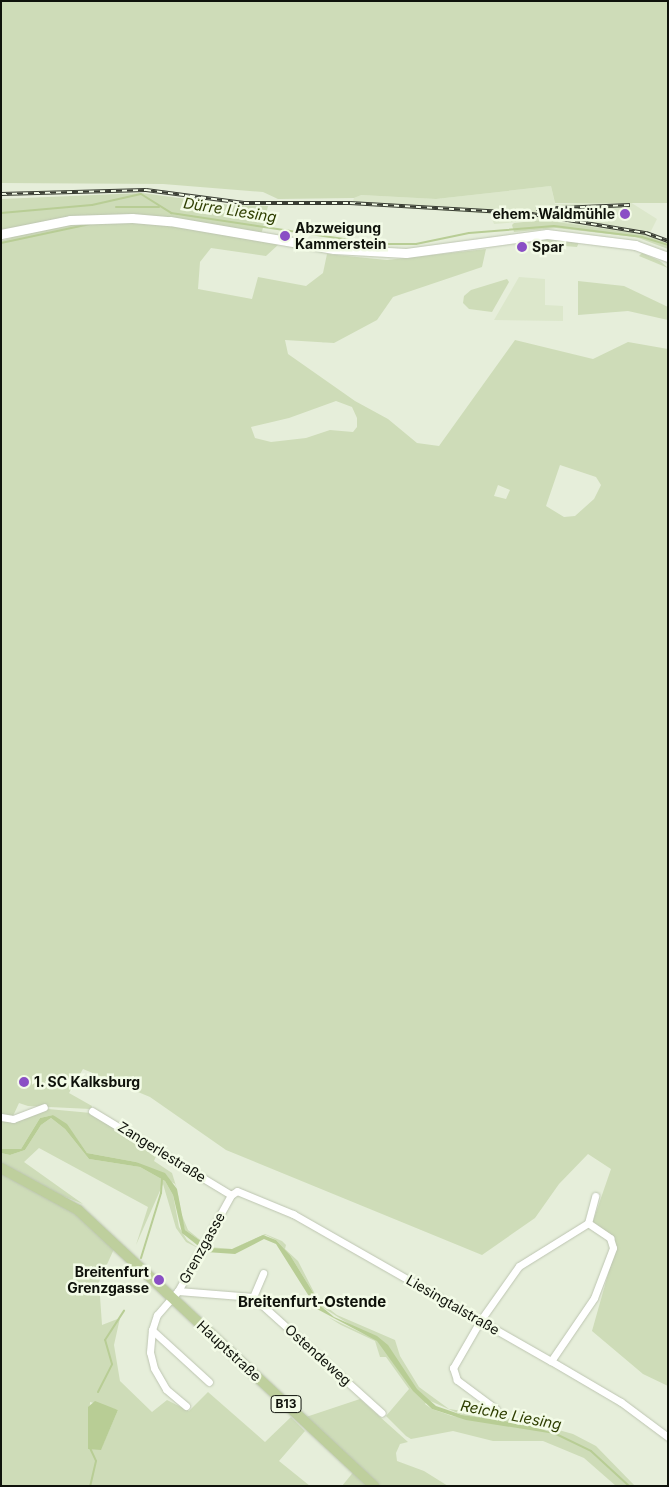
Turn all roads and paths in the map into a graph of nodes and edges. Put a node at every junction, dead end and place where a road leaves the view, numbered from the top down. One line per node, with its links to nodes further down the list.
1 (1, 234): 2 (main road)
2 (668, 257)
3 (44, 1108): 5 (street)
4 (92, 1111): 7 (street, Zangerlestraße)
5 (1, 1117)
6 (1, 1168): 11 (main road, Hauptstraße / B13)
7 (231, 1195): 11 (street, Grenzgasse); 13 (street, Liesingtalstraße)
8 (595, 1196): 9 (street)
9 (588, 1223): 13 (street); 15 (street)
10 (263, 1273): 12 (street)
11 (175, 1295): 12 (street); 14 (street); 21 (main road, Hauptstraße / B13)
12 (253, 1297): 19 (street, Ostendeweg)
13 (480, 1321): 15 (street, Liesingtalstraße); 18 (street)
14 (152, 1330): 16 (street); 17 (street)
15 (551, 1361): 20 (street, Liesingtalstraße)
16 (209, 1382)
17 (186, 1406)
18 (496, 1409)
19 (382, 1413)
20 (668, 1437)
21 (374, 1486)

